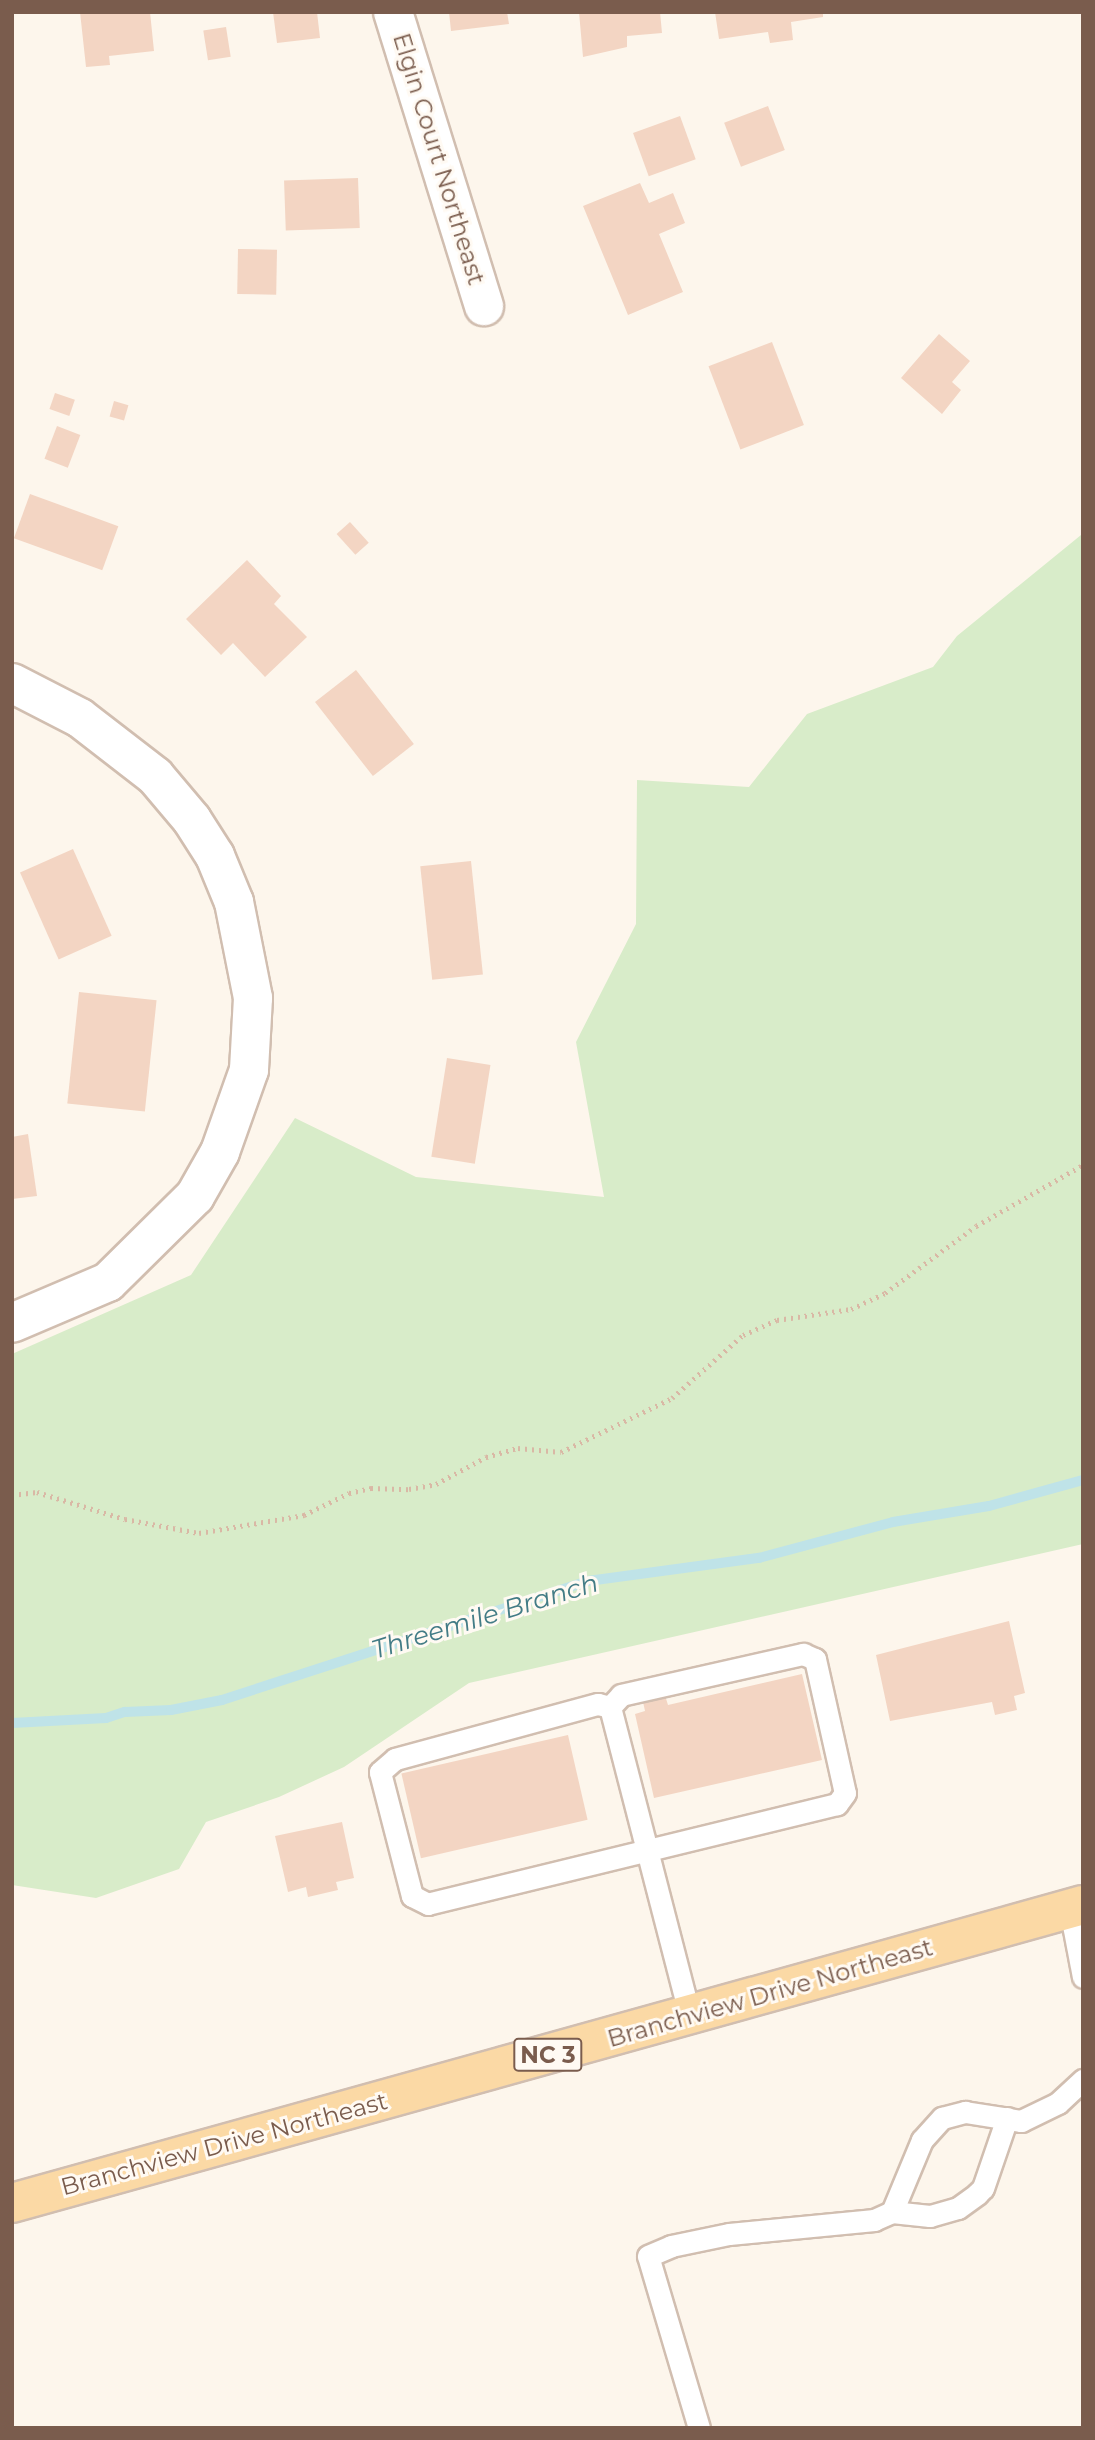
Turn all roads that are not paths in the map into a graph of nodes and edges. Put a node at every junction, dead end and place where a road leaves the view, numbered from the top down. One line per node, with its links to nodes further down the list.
1 (393, 12): 2 (street, Elgin Court Northeast)
2 (484, 306)
3 (12, 683): 4 (street)
4 (12, 1323)
5 (610, 1707): 6 (lane); 6 (lane); 6 (lane)
6 (646, 1850): 9 (lane)
7 (1076, 1907): 8 (lane); 9 (main road, Branchview Drive Northeast / NC 3)
8 (1083, 1977)
9 (690, 2016): 12 (main road, Branchview Drive Northeast / NC 3)
10 (1083, 2080): 11 (lane)
11 (1007, 2118): 13 (lane); 13 (lane)
12 (12, 2203)
13 (892, 2212): 14 (lane)
14 (699, 2428)

